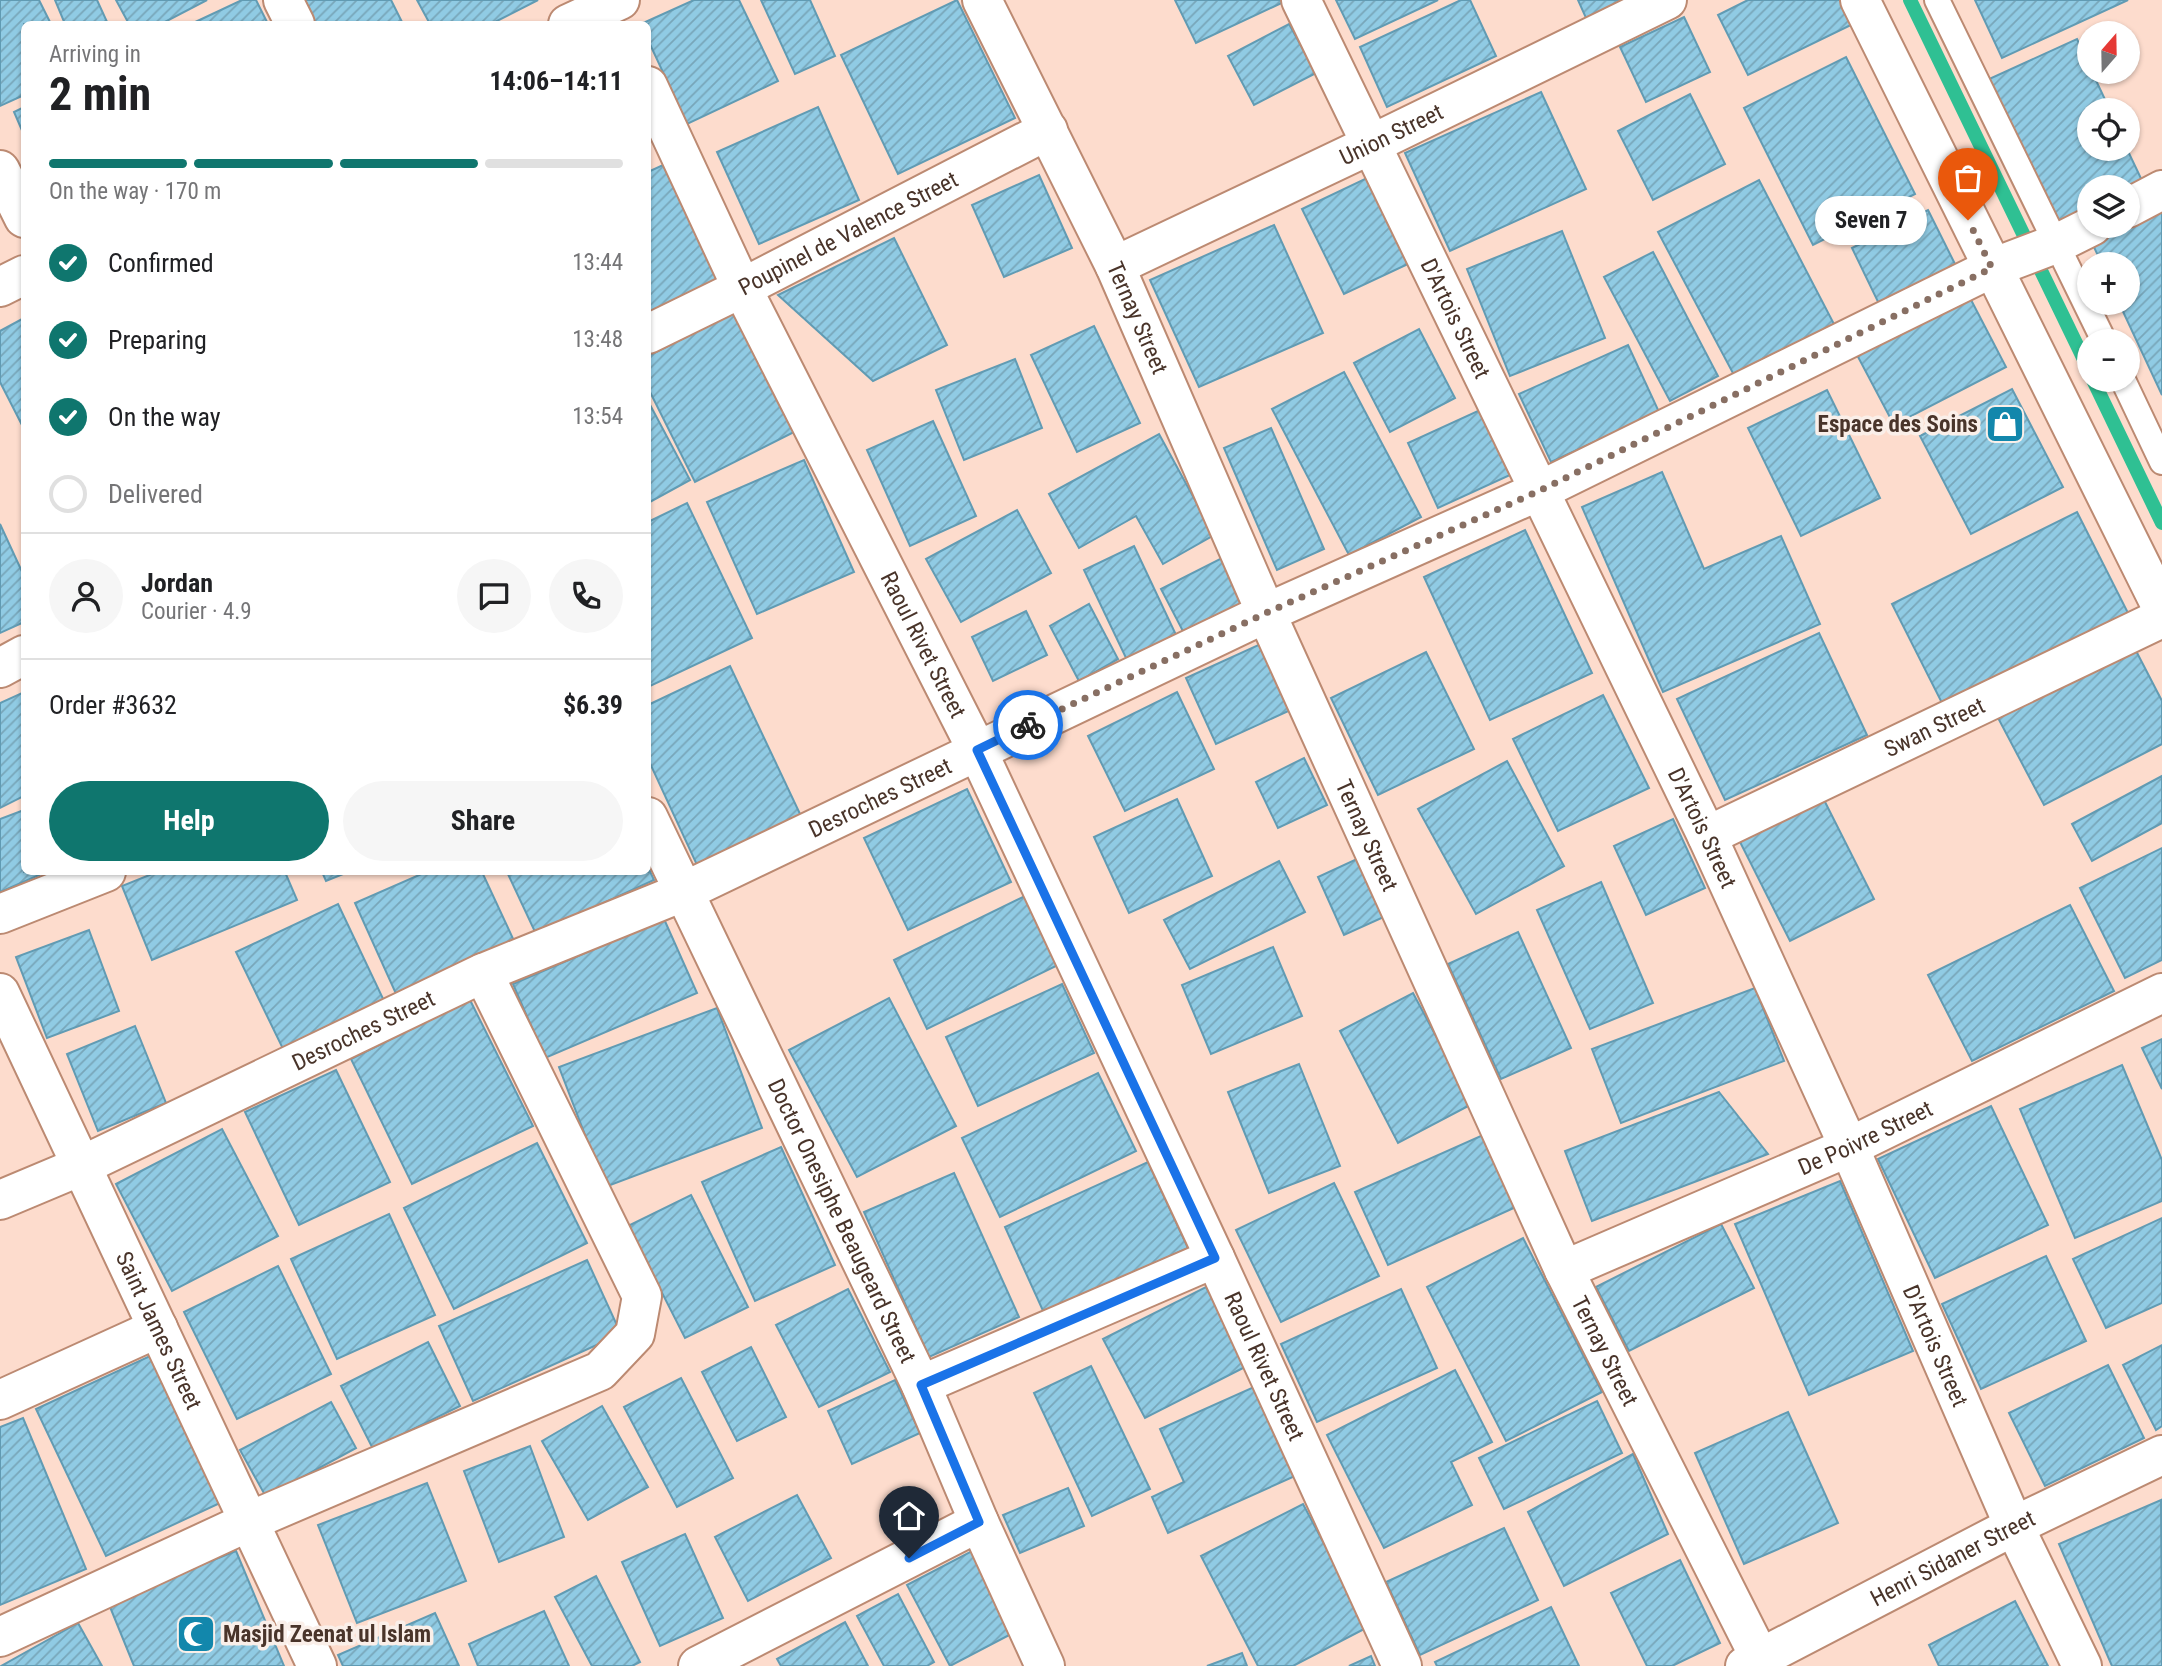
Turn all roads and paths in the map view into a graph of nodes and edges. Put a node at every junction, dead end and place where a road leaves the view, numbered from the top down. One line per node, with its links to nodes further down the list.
1 (283, 0): 8 (street)
2 (982, 0): 11 (street, Ternay Street)
3 (1301, 0): 12 (street, D'Artois Street)
4 (1667, 0): 12 (street, Union Street)
5 (1860, 0): 20 (street)
6 (1937, 0): 18 (lane)
7 (614, 7): 9 (street)
8 (294, 21)
9 (576, 21)
10 (651, 92): 23 (street, Raoul Rivet Street)
11 (1048, 130): 19 (street, Ternay Street); 23 (street, Poupinel de Valence Street)
12 (1372, 145): 19 (street, Union Street); 28 (street, D'Artois Street)
13 (0, 170): 16 (street)
14 (2162, 190): 15 (street)
15 (2140, 202)
16 (21, 212)
17 (2077, 233): 18 (street, Desroches Street)
18 (2057, 243): 20 (street, Desroches Street); 24 (lane)
19 (1115, 266): 30 (street, Ternay Street)
20 (1992, 268): 28 (street, Desroches Street); 29 (street)
21 (21, 276): 22 (street)
22 (0, 287)
23 (742, 288): 25 (street, Poupinel de Valence Street); 34 (street, Raoul Rivet Street)
24 (2098, 329)
25 (651, 333)
26 (2129, 392): 27 (lane)
27 (2162, 462)
28 (1539, 491): 30 (street, Desroches Street); 36 (street, D'Artois Street)
29 (2162, 608)
30 (1266, 613): 34 (street, Desroches Street); 47 (street, Ternay Street)
31 (2162, 618): 36 (street, Swan Street)
32 (21, 657): 33 (street)
33 (0, 668)
34 (977, 750): 38 (street, Desroches Street); 46 (street, Raoul Rivet Street)
35 (651, 823): 38 (street, Doctor Onesiphe Beaugeard Street)
36 (1707, 836): 43 (street, D'Artois Street)
37 (98, 875): 39 (street)
38 (683, 892): 40 (street, Desroches Street); 49 (street, Doctor Onesiphe Beaugeard Street)
39 (0, 914)
40 (483, 973): 44 (street, Desroches Street); 52 (street)
41 (0, 993): 44 (street, Saint James Street)
42 (2162, 993): 43 (street, De Poivre Street)
43 (1849, 1147): 47 (street, De Poivre Street); 54 (street, D'Artois Street)
44 (81, 1166): 45 (street, Desroches Street); 48 (street, Saint James Street)
45 (0, 1200)
46 (1215, 1258): 49 (street); 60 (street, Raoul Rivet Street)
47 (1564, 1270): 56 (street, Ternay Street)
48 (158, 1328): 50 (street); 52 (street, Saint James Street)
49 (921, 1385): 53 (street, Doctor Onesiphe Beaugeard Street)
50 (0, 1400)
51 (2162, 1455): 54 (street, Henri Sidaner Street)
52 (250, 1521): 55 (street); 57 (street, Saint James Street)
53 (979, 1522): 58 (street); 59 (street, Doctor Onesiphe Beaugeard Street)
54 (2014, 1526): 56 (street, Henri Sidaner Street); 61 (street, D'Artois Street)
55 (0, 1637)
56 (1757, 1664)
57 (317, 1666)
58 (698, 1666)
59 (1045, 1666)
60 (1402, 1666)
61 (2082, 1666)

